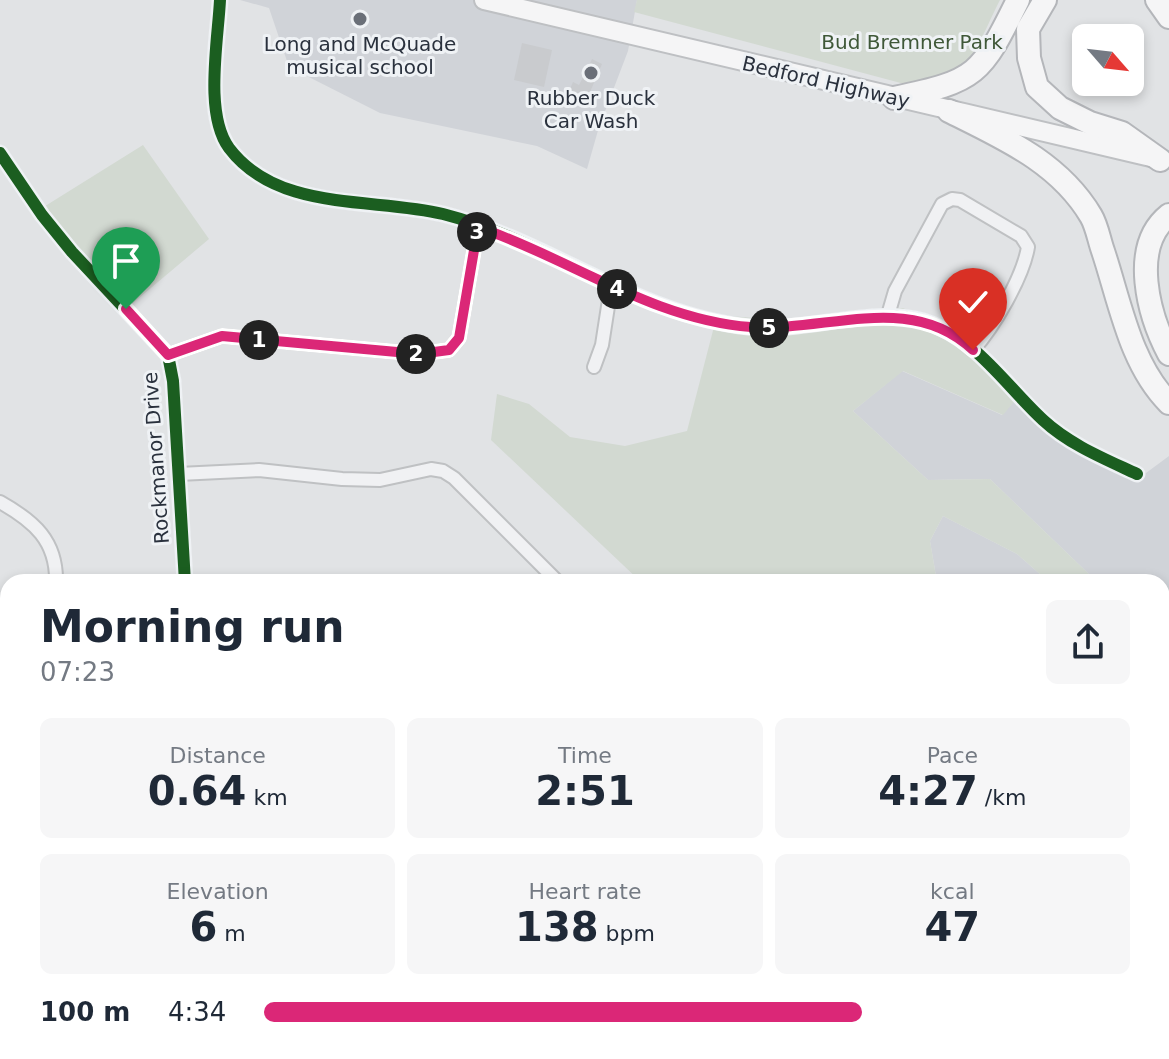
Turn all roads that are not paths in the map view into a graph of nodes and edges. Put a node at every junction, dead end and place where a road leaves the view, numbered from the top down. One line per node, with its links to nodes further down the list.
1 (220, 0): 12 (street)
2 (484, 0): 7 (main road, Bedford Highway)
3 (1018, 0): 7 (highway)
4 (1045, 0): 10 (highway)
5 (1157, 0): 6 (highway)
6 (1169, 17)
7 (894, 98): 8 (main road, Bedford Highway)
8 (949, 111): 10 (main road, Bedford Highway); 19 (highway)
9 (0, 153): 17 (street, Rockmanor Drive)
10 (1165, 161)
11 (1169, 215): 16 (highway)
12 (478, 227): 13 (street); 17 (street)
13 (611, 287): 14 (street); 18 (street)
14 (888, 315): 15 (street); 15 (street)
15 (973, 350): 21 (street)
16 (1169, 354)
17 (168, 355): 20 (street, Rockmanor Drive)
18 (594, 367)
19 (1169, 403)
20 (179, 474): 24 (street, Rockmanor Drive); 25 (street)
21 (1137, 474)
22 (0, 502): 23 (street)
23 (55, 574)
24 (185, 574)
25 (550, 574)

